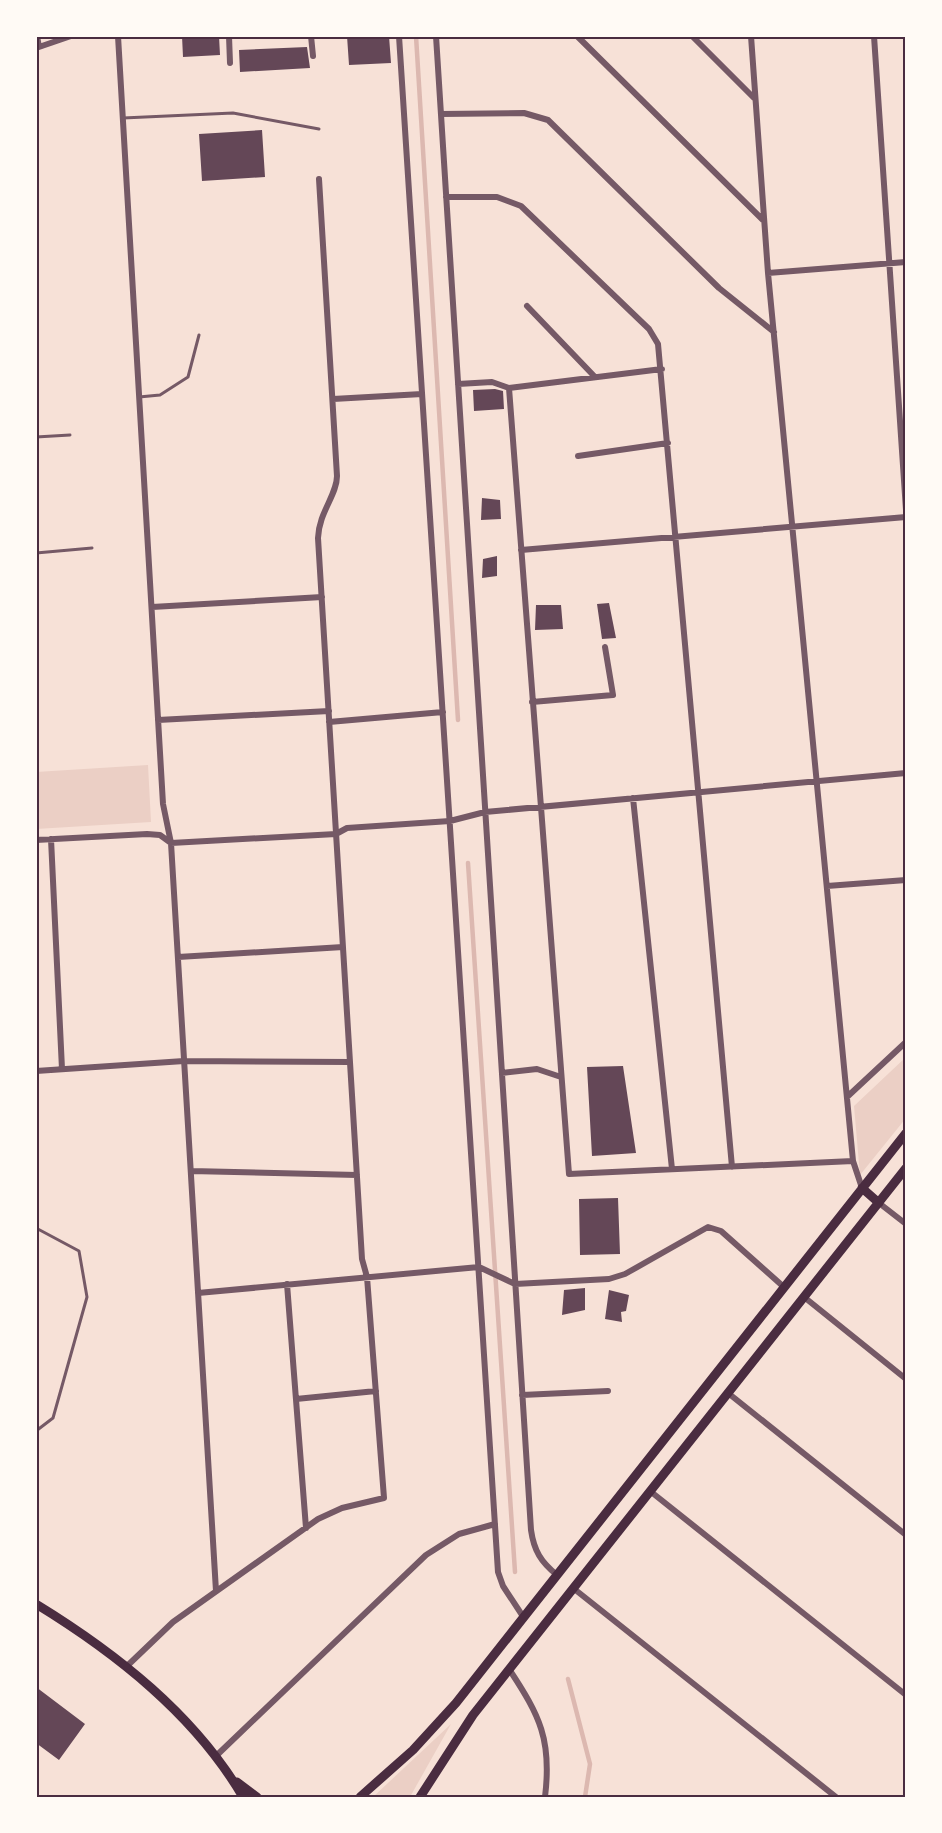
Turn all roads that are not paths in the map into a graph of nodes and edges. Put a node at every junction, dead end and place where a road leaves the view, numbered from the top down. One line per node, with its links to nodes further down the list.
1 (37, 36): 12 (street)
2 (71, 36): 12 (street)
3 (118, 36): 17 (street)
4 (229, 36): 14 (street)
5 (311, 36): 13 (street)
6 (399, 36): 32 (street)
7 (436, 36): 16 (street)
8 (577, 36): 21 (street)
9 (692, 36): 15 (street)
10 (751, 36): 15 (street)
11 (874, 36): 23 (street)
12 (37, 48)
13 (313, 56)
14 (230, 63)
15 (754, 98): 21 (street)
16 (441, 114): 20 (street); 26 (street)
17 (123, 118): 18 (lane); 33 (street)
18 (318, 129)
19 (319, 179): 34 (street)
20 (446, 197): 28 (street); 30 (street)
21 (764, 220): 24 (street)
22 (906, 262): 23 (street)
23 (890, 263): 24 (street); 39 (street)
24 (768, 273): 26 (street)
25 (527, 306): 29 (street)
26 (774, 332): 41 (street)
27 (199, 335): 33 (lane)
28 (662, 369): 29 (street); 37 (street)
29 (595, 377): 31 (street)
30 (458, 384): 31 (street); 59 (street)
31 (508, 388): 44 (street)
32 (422, 394): 34 (street); 51 (street)
33 (139, 397): 47 (street)
34 (333, 399): 46 (street)
35 (70, 435): 36 (lane)
36 (36, 437)
37 (668, 443): 38 (street); 42 (street)
38 (578, 456)
39 (906, 510)
40 (906, 517): 41 (street)
41 (793, 527): 42 (street); 55 (street)
42 (676, 537): 44 (street); 56 (street)
43 (92, 548): 45 (lane)
44 (521, 550): 49 (street)
45 (36, 553)
46 (322, 597): 47 (street); 50 (street)
47 (152, 607): 52 (street)
48 (605, 647): 49 (street)
49 (532, 702): 58 (street)
50 (329, 711): 52 (street); 53 (street)
51 (443, 712): 53 (street); 60 (street)
52 (158, 720): 64 (street)
53 (329, 722): 61 (street)
54 (906, 772): 55 (street)
55 (817, 781): 56 (street); 66 (street)
56 (699, 792): 57 (street); 79 (street)
57 (633, 798): 58 (street); 81 (street)
58 (539, 807): 59 (street); 75 (street)
59 (485, 812): 60 (street); 74 (street)
60 (450, 821): 61 (street); 88 (street)
61 (336, 834): 64 (street); 67 (street)
62 (51, 839): 63 (street); 64 (street); 72 (street)
63 (36, 840)
64 (171, 843): 68 (street)
65 (906, 880): 66 (street)
66 (827, 886): 76 (street)
67 (343, 947): 68 (street); 71 (street)
68 (178, 957): 70 (street)
69 (906, 1042): 76 (street)
70 (184, 1060): 71 (street); 72 (street); 82 (street)
71 (350, 1062): 83 (street)
72 (62, 1069): 73 (street)
73 (36, 1071)
74 (502, 1073): 75 (street); 91 (street)
75 (561, 1077): 81 (street)
76 (847, 1097): 78 (street)
77 (906, 1133): 84 (main road)
78 (852, 1161): 79 (street); 84 (street)
79 (732, 1167): 81 (street)
80 (906, 1168): 85 (main road)
81 (672, 1169)
82 (191, 1172): 83 (street); 93 (street)
83 (357, 1175): 89 (street)
84 (862, 1188): 85 (main road); 92 (main road)
85 (879, 1203): 86 (street); 94 (main road)
86 (906, 1224)
87 (36, 1228): 101 (lane)
88 (479, 1267): 89 (street); 91 (street); 103 (street)
89 (367, 1277): 90 (street); 96 (street)
90 (287, 1284): 93 (street); 100 (street)
91 (515, 1284): 92 (street); 99 (street)
92 (785, 1288): 106 (main road)
93 (198, 1293): 108 (street)
94 (804, 1297): 95 (street); 98 (main road)
95 (906, 1379)
96 (376, 1391): 100 (street); 104 (street)
97 (608, 1391): 99 (street)
98 (728, 1393): 102 (main road); 105 (street)
99 (522, 1395): 106 (street)
100 (296, 1399): 104 (street)
101 (36, 1431)
102 (650, 1491): 107 (main road); 113 (street)
103 (495, 1524): 110 (street); 114 (street)
104 (306, 1528): 108 (street)
105 (906, 1535)
106 (557, 1575): 107 (main road); 110 (main road)
107 (573, 1588): 112 (main road); 121 (street)
108 (216, 1591): 111 (street)
109 (36, 1604): 111 (main road)
110 (524, 1617): 118 (main road)
111 (126, 1667): 114 (main road)
112 (509, 1669): 119 (main road); 120 (street)
113 (906, 1695)
114 (216, 1756): 115 (main road)
115 (233, 1779): 116 (main road); 117 (main road)
116 (243, 1797)
117 (257, 1797)
118 (360, 1797)
119 (420, 1797)
120 (545, 1797)
121 (836, 1797)

